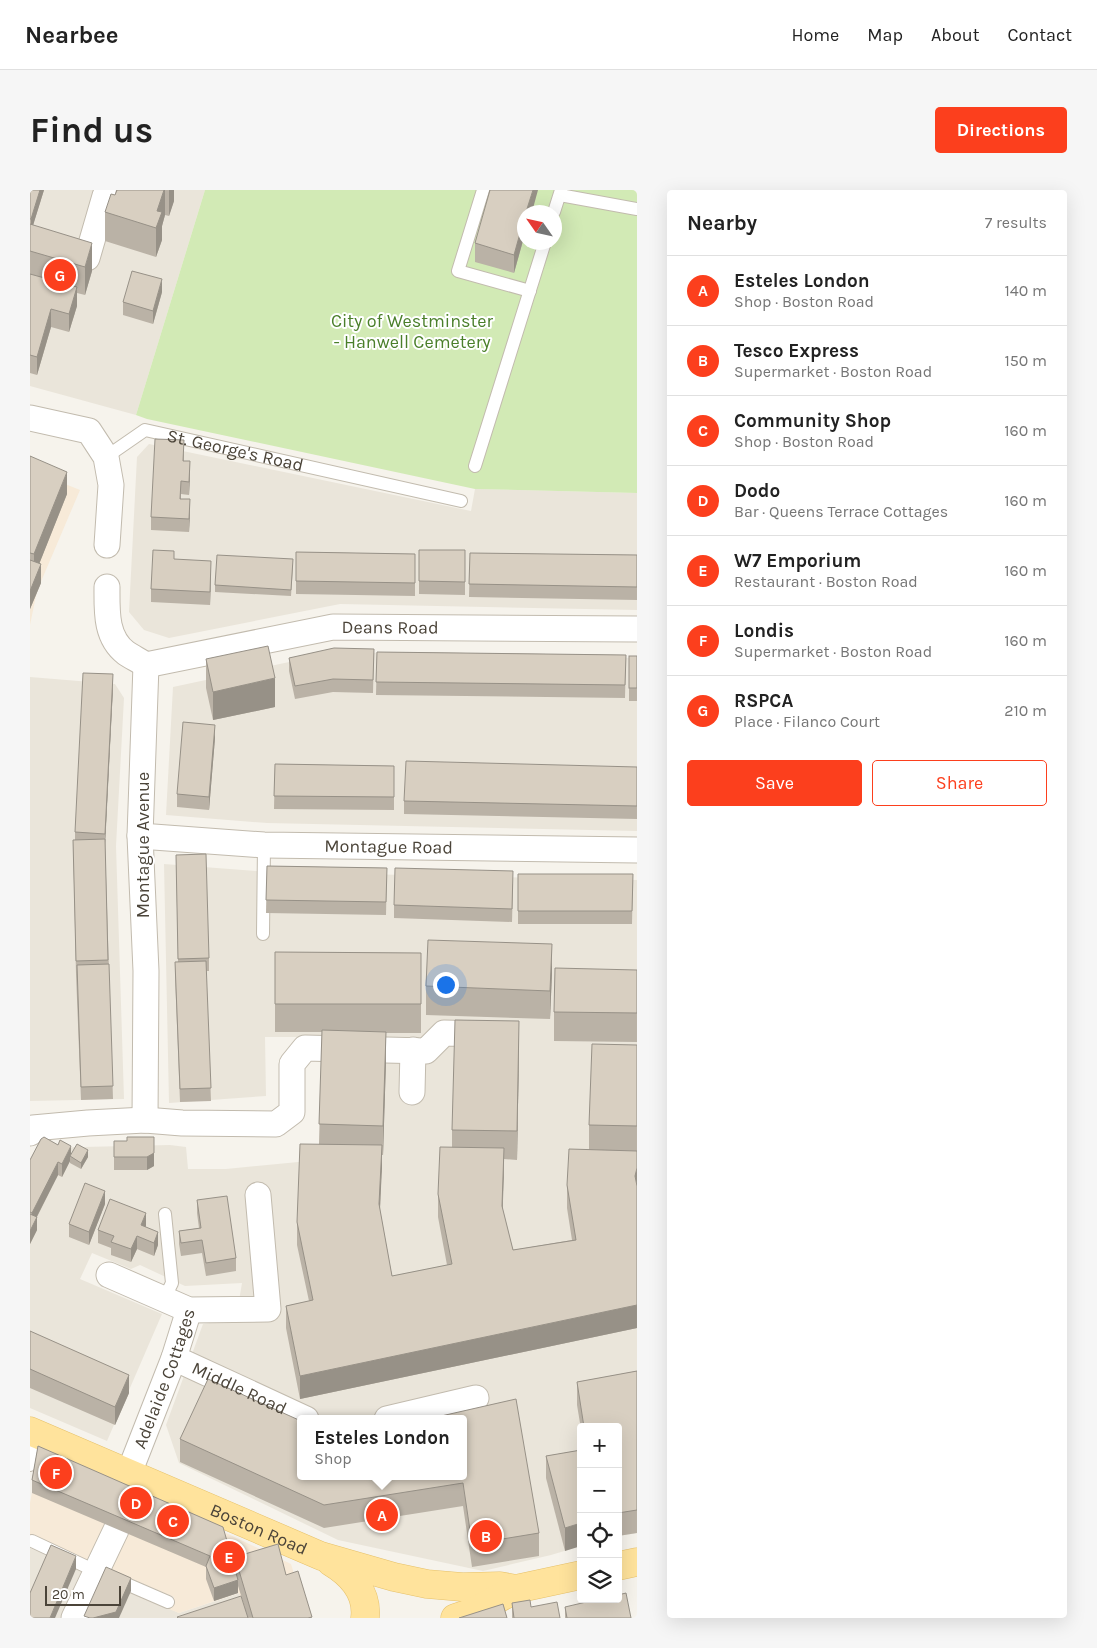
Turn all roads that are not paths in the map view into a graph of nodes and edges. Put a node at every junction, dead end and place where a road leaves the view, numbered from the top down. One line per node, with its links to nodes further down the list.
1 (483, 190): 8 (lane)
2 (561, 192): 4 (lane); 5 (lane)
3 (105, 196): 6 (street)
4 (556, 205)
5 (637, 209)
6 (30, 240)
7 (543, 250): 8 (lane)
8 (530, 291): 11 (lane)
9 (30, 418): 10 (street)
10 (106, 457): 12 (lane, St. George's Road); 13 (street)
11 (475, 466)
12 (461, 501)
13 (107, 545)
14 (106, 587): 16 (street)
15 (637, 629): 16 (street, Deans Road)
16 (146, 665): 17 (street, Montague Avenue)
17 (140, 836): 18 (street, Montague Road); 24 (street, Montague Avenue)
18 (264, 845): 19 (street, Montague Road); 20 (lane)
19 (637, 850)
20 (263, 934)
21 (484, 1034): 22 (street)
22 (413, 1050): 23 (street); 24 (street)
23 (412, 1092)
24 (145, 1120): 25 (street)
25 (30, 1133)
26 (258, 1195): 30 (street)
27 (165, 1214): 29 (lane)
28 (109, 1275): 29 (street, Adelaide Cottages)
29 (164, 1299): 30 (street, Adelaide Cottages)
30 (189, 1310): 31 (street, Adelaide Cottages)
31 (174, 1358): 33 (street, Middle Road); 37 (street, Adelaide Cottages)
32 (476, 1398): 34 (street)
33 (297, 1415)
34 (405, 1415)
35 (33, 1432): 36 (lane); 37 (main road, Boston Road)
36 (30, 1464)
37 (132, 1483): 40 (main road, Boston Road)
38 (116, 1530): 41 (street)
39 (32, 1541): 41 (lane)
40 (321, 1556): 43 (main road, Boston Road); 46 (main road, Boston Road)
41 (96, 1571): 44 (lane); 45 (street)
42 (577, 1576): 43 (main road, Boston Road)
43 (516, 1589): 47 (main road, Boston Road)
44 (168, 1602)
45 (74, 1618)
46 (365, 1618)
47 (455, 1618)

